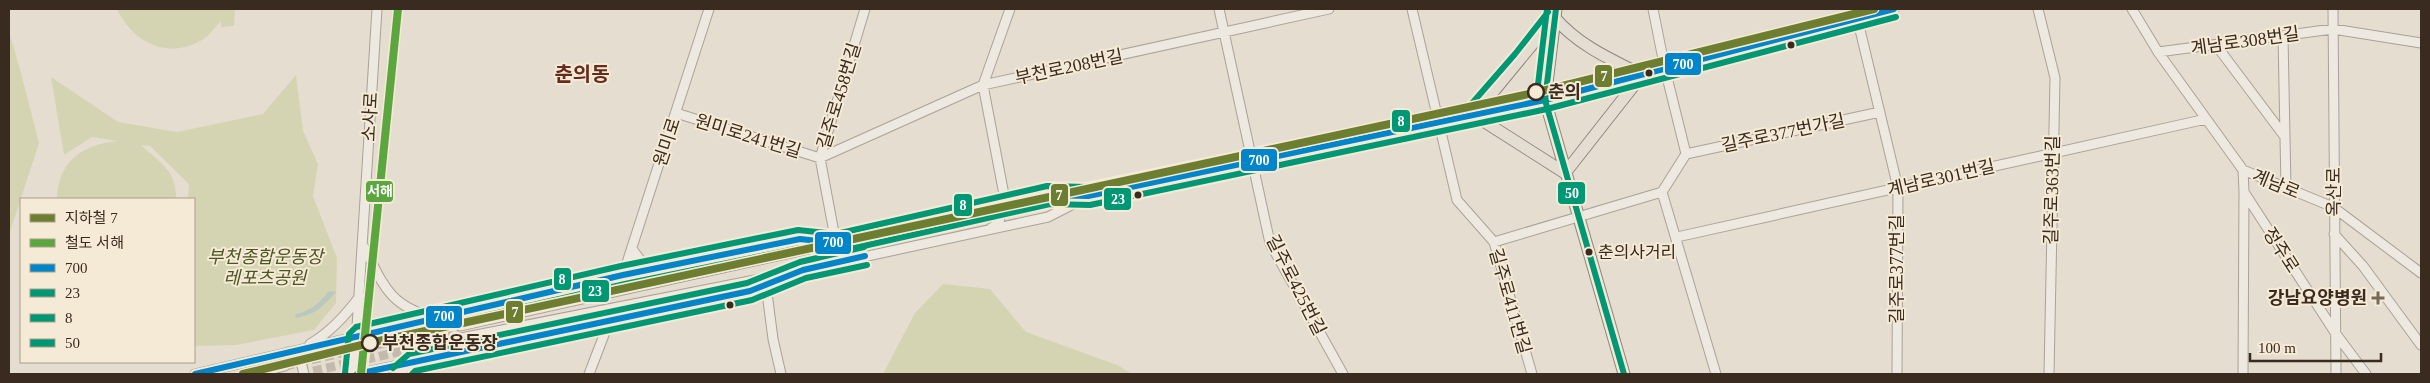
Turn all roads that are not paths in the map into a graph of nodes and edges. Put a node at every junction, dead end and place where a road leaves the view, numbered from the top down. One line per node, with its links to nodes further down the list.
1 (377, 9): 52 (street, 소사로)
2 (709, 9): 27 (street, 원미로)
3 (865, 9): 34 (street, 길주로458번길)
4 (1010, 9): 24 (street)
5 (1219, 9): 17 (street, 길주로425번길)
6 (1329, 9): 17 (street, 부천로208번길)
7 (1412, 9): 30 (street, 길주로411번길)
8 (1653, 9): 22 (street)
9 (1856, 9): 15 (street, 길주로377번길)
10 (1894, 9): 15 (street)
11 (2038, 9): 32 (street, 길주로363번길)
12 (2132, 9): 21 (street, 계남로)
13 (2333, 9): 16 (street, 옥산로)
14 (1555, 13): 23 (main road); 25 (main road); 28 (main road)
15 (1857, 18): 22 (street); 26 (street, 길주로377번길)
16 (2333, 29): 18 (street, 계남로308번길); 19 (street, 계남로308번길); 44 (street, 옥산로)
17 (1224, 33): 24 (street, 부천로208번길); 35 (street, 길주로425번길)
18 (2283, 36): 20 (street, 계남로308번길); 31 (street)
19 (2421, 43)
20 (2216, 45): 21 (street, 계남로308번길); 31 (street)
21 (2158, 52): 29 (street, 계남로)
22 (1664, 69): 23 (street); 33 (street)
23 (1642, 75): 25 (street); 37 (main road)
24 (983, 85): 34 (street, 부천로208번길); 43 (street)
25 (1545, 100): 28 (street); 37 (main road)
26 (1880, 112): 33 (street, 길주로377번가길); 38 (street, 길주로377번길)
27 (676, 113): 34 (street, 원미로241번길); 53 (street, 원미로)
28 (1474, 115): 30 (street); 37 (main road)
29 (2206, 119): 32 (street, 계남로301번길); 36 (street, 계남로)
30 (1439, 122): 35 (street); 50 (street, 길주로411번길)
31 (2285, 137): 39 (street)
32 (2053, 153): 38 (street, 계남로301번길); 85 (street, 길주로363번길)
33 (1686, 154): 40 (street)
34 (820, 158): 51 (street, 길주로458번길)
35 (1251, 162): 42 (street); 80 (street, 길주로425번길)
36 (2243, 170): 39 (street, 계남로); 41 (street)
37 (1565, 173): 46 (main road)
38 (1898, 188): 49 (street, 계남로301번길); 84 (street, 길주로377번길)
39 (2286, 188): 44 (street, 계남로)
40 (1662, 192): 46 (street); 49 (street)
41 (2244, 192): 64 (street, 정주로); 86 (street)
42 (1088, 196): 43 (street); 47 (street)
43 (1006, 205): 45 (street)
44 (2333, 207): 48 (street, 옥산로); 56 (street, 계남로)
45 (986, 210): 47 (street); 51 (street)
46 (1578, 216): 50 (street); 82 (main road)
47 (989, 229): 55 (street)
48 (2334, 234): 64 (street, 옥산로); 67 (street)
49 (1677, 237): 83 (street)
50 (1494, 242): 81 (street, 길주로411번길)
51 (836, 243): 54 (street); 63 (street)
52 (363, 244): 59 (street, 소사로); 61 (street)
53 (632, 248): 54 (street); 57 (street, 원미로)
54 (648, 270): 57 (street)
55 (804, 270): 58 (street); 66 (street)
56 (2421, 273)
57 (623, 275): 60 (street)
58 (766, 285): 62 (street); 79 (street)
59 (360, 296): 65 (street, 소사로); 68 (street)
60 (448, 315): 61 (street); 70 (street)
61 (433, 318): 65 (street)
62 (609, 322): 70 (street); 78 (street)
63 (460, 326)
64 (2336, 334): 87 (street, 옥산로); 88 (street, 정주로)
65 (358, 336): 68 (street); 76 (street, 소사로)
66 (462, 338)
67 (2421, 345)
68 (301, 349): 69 (street)
69 (288, 352): 73 (street); 75 (street)
70 (457, 354): 71 (street)
71 (411, 363): 76 (street); 77 (street)
72 (286, 366): 74 (street)
73 (195, 374)
74 (252, 374)
75 (304, 374)
76 (355, 374)
77 (399, 374)
78 (589, 374)
79 (779, 374)
80 (1343, 374)
81 (1532, 374)
82 (1624, 374)
83 (1716, 374)
84 (1897, 374)
85 (2049, 374)
86 (2243, 374)
87 (2336, 374)
88 (2366, 374)

